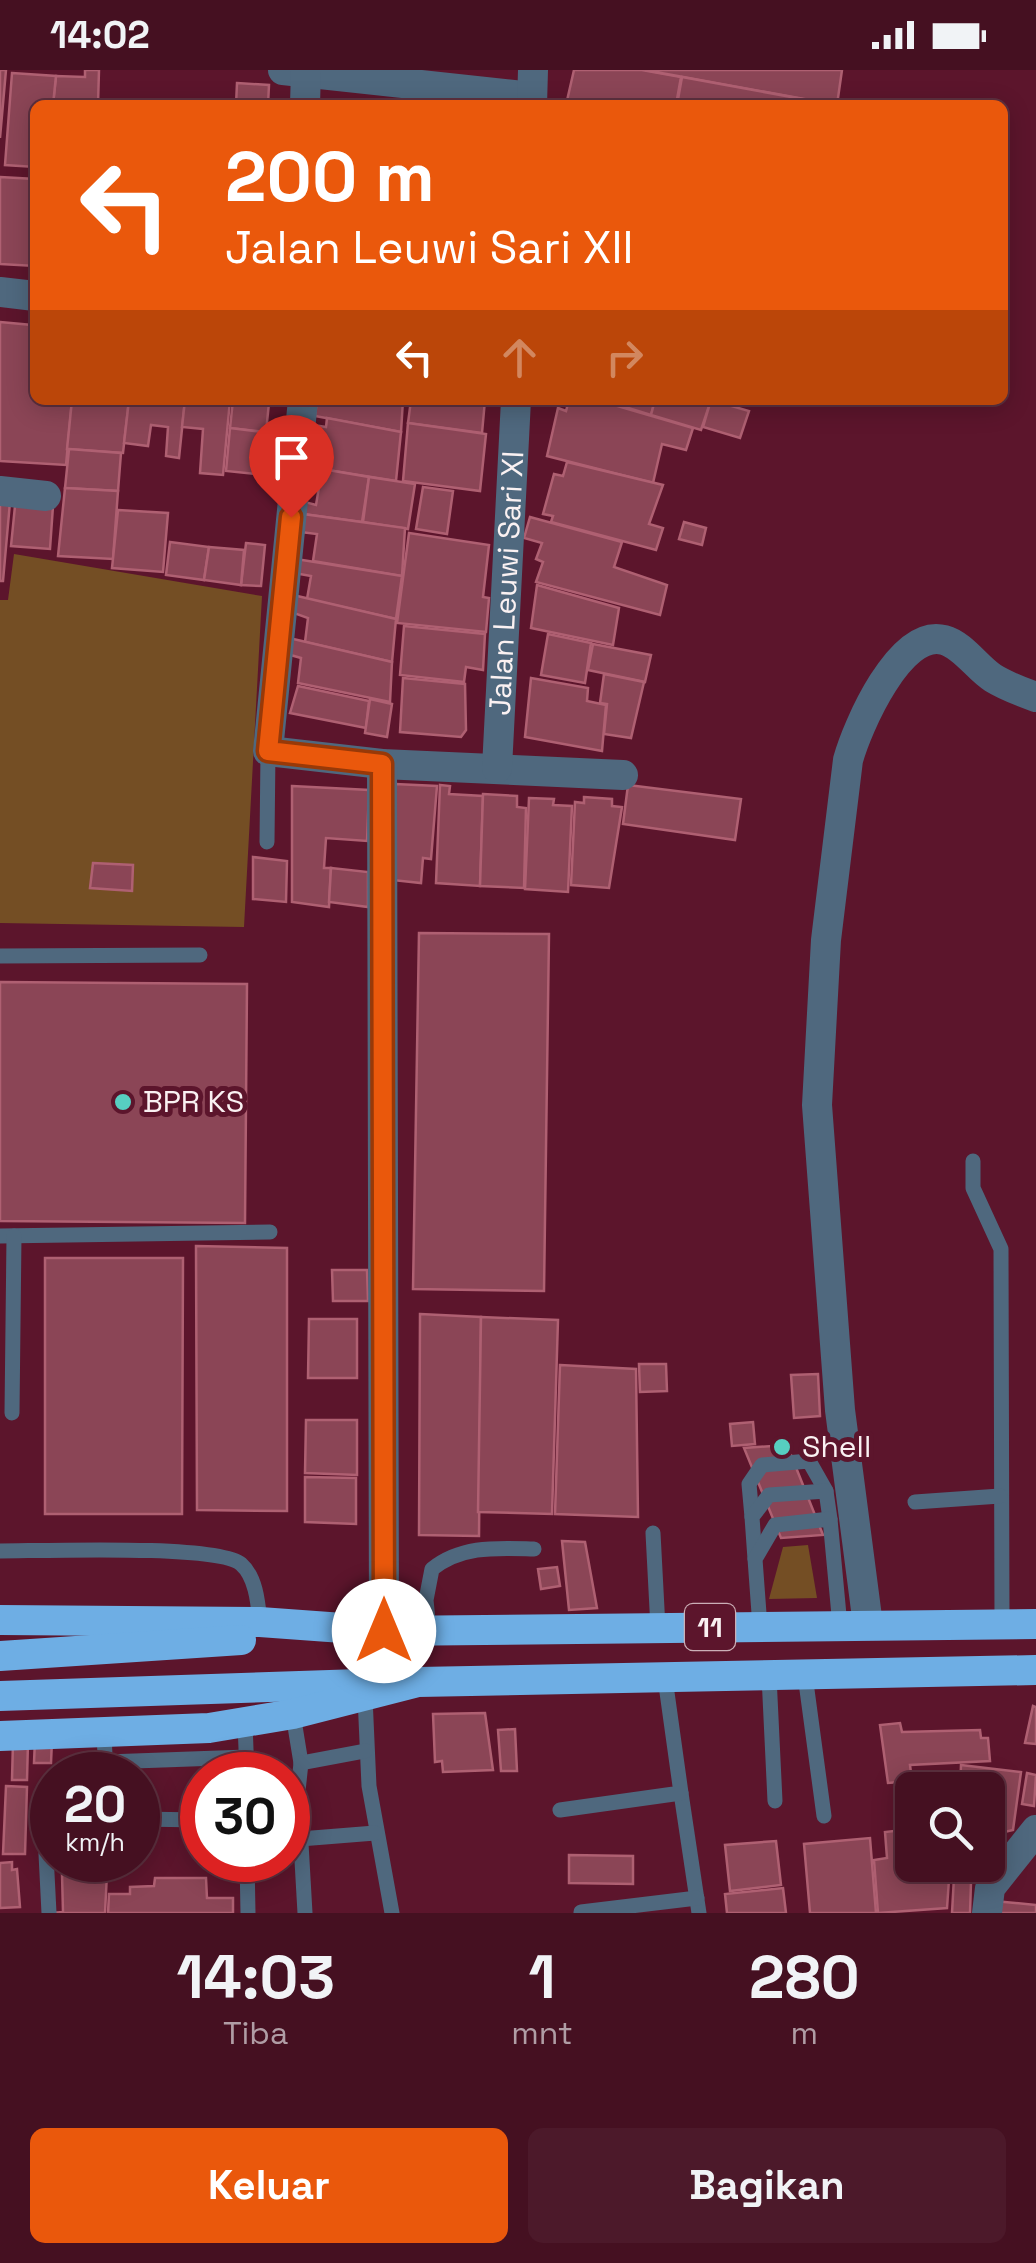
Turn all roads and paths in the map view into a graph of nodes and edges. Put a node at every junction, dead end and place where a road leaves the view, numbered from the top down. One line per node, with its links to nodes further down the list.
1 (298, 71): 2 (street); 3 (street)
2 (532, 91)
3 (303, 100)
4 (0, 292): 5 (street)
5 (30, 295)
6 (302, 405): 11 (street)
7 (516, 405): 13 (street, Jalan Leuwi Sari XI)
8 (0, 491): 9 (street)
9 (46, 496)
10 (1036, 697): 36 (street)
11 (268, 751): 12 (street); 15 (lane)
12 (382, 764): 13 (street); 39 (street)
13 (497, 768): 14 (street)
14 (622, 775)
15 (267, 842)
16 (200, 955): 17 (lane)
17 (0, 956)
18 (972, 1162): 23 (lane)
19 (270, 1232): 20 (lane)
20 (7, 1236): 21 (lane)
21 (12, 1413)
22 (826, 1491): 25 (lane); 25 (lane); 26 (lane)
23 (1000, 1496): 24 (lane); 33 (lane)
24 (916, 1502)
25 (752, 1517): 30 (lane)
26 (830, 1519): 30 (lane); 36 (lane)
27 (653, 1533): 37 (lane)
28 (534, 1549): 38 (lane)
29 (0, 1551): 32 (lane)
30 (755, 1559): 35 (lane)
31 (0, 1620): 32 (highway, 11)
32 (260, 1622): 39 (highway, 11)
33 (1002, 1624): 34 (highway, 11); 36 (highway, 11)
34 (1036, 1624)
35 (760, 1626): 36 (highway, 11); 37 (highway, 11)
36 (854, 1626)
37 (658, 1628): 38 (highway, 11)
38 (429, 1630): 39 (highway, 11)
39 (384, 1631): 40 (highway, 11)
40 (0, 1656)
41 (1036, 1670): 42 (highway, 11)
42 (805, 1675): 43 (highway, 11); 60 (lane)
43 (769, 1676): 44 (highway, 11); 58 (lane)
44 (666, 1678): 45 (highway, 11); 57 (lane)
45 (418, 1682): 46 (highway, 11); 47 (highway, 11)
46 (0, 1696)
47 (365, 1697): 48 (highway, 11); 51 (lane)
48 (293, 1714): 49 (highway, 11); 55 (lane)
49 (245, 1723): 53 (highway, 11); 54 (lane)
50 (0, 1736): 52 (highway, 11)
51 (365, 1751): 56 (lane); 62 (lane)
52 (81, 1752)
53 (126, 1752)
54 (247, 1752)
55 (299, 1752)
56 (310, 1761)
57 (681, 1794): 59 (lane); 67 (lane)
58 (775, 1801)
59 (560, 1810)
60 (824, 1816)
61 (1036, 1830): 73 (street)
62 (375, 1834): 63 (lane); 72 (lane)
63 (310, 1839)
64 (47, 1882): 69 (lane)
65 (247, 1882): 70 (lane)
66 (303, 1882): 71 (lane)
67 (698, 1905): 68 (lane)
68 (581, 1912)
69 (49, 1913)
70 (248, 1913)
71 (305, 1913)
72 (392, 1913)
73 (986, 1913)

